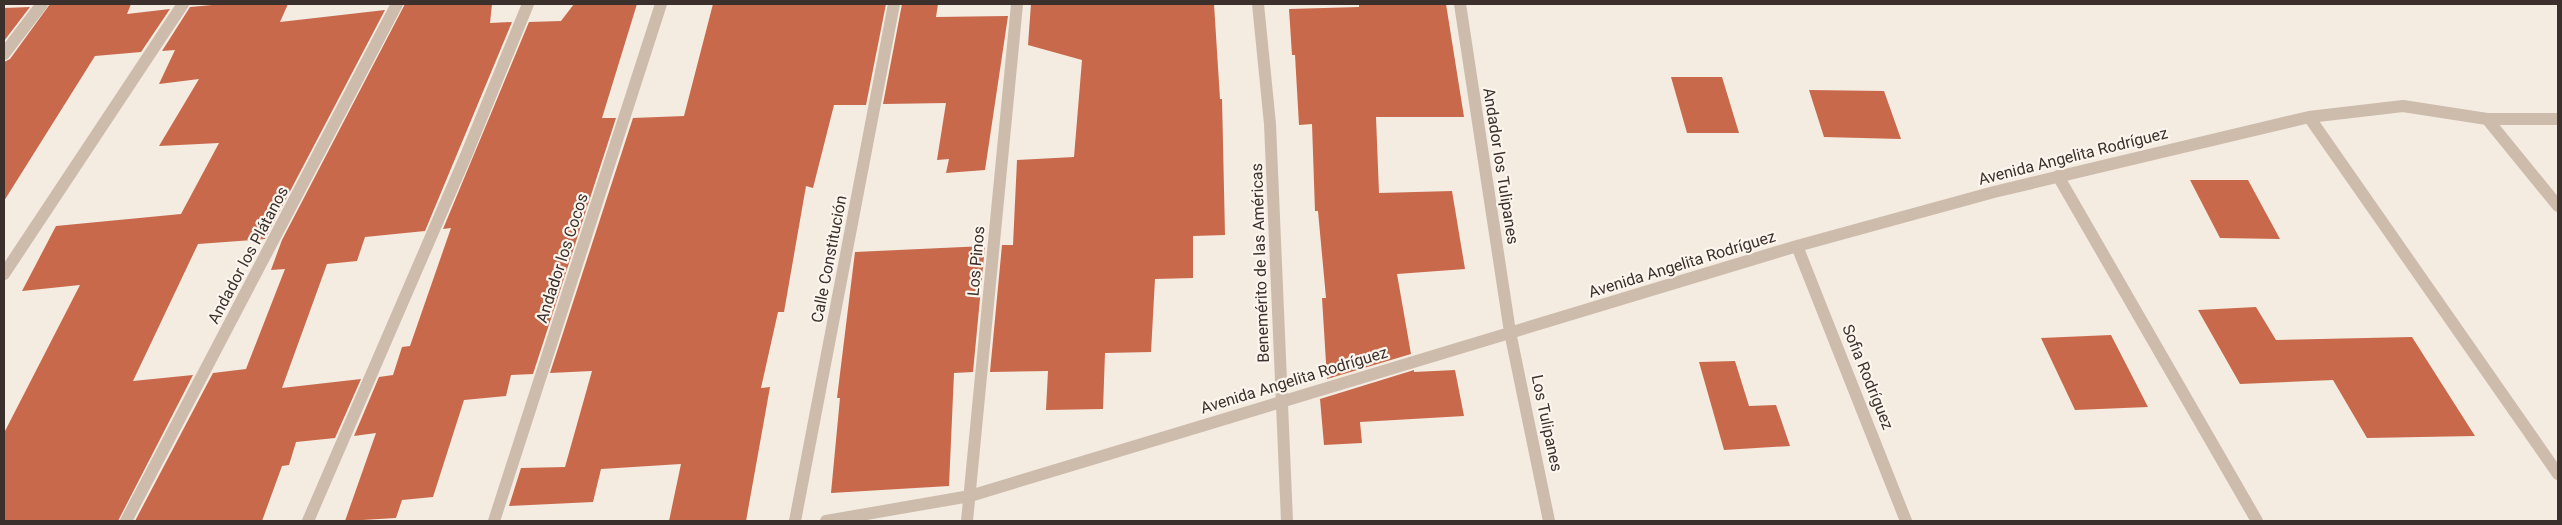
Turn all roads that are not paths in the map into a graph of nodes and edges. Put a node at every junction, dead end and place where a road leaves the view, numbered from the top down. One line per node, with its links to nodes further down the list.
1 (42, 4): 10 (street)
2 (183, 4): 17 (street)
3 (397, 4): 22 (street, Andador los Plátanos)
4 (528, 4): 23 (street)
5 (660, 4): 24 (street, Andador los Cocos)
6 (894, 4): 25 (street, Calle Constitución)
7 (1017, 4): 21 (street, Los Pinos)
8 (1258, 4): 19 (street, Benemérito de las Américas)
9 (1460, 4): 18 (street, Andador los Tulipanes)
10 (4, 54)
11 (2309, 117): 12 (street, Avenida Angelita Rodríguez); 14 (street, Avenida Angelita Rodríguez); 20 (street)
12 (2487, 119): 13 (street, Avenida Angelita Rodríguez); 15 (street)
13 (2558, 119)
14 (2058, 176): 16 (street, Avenida Angelita Rodríguez); 31 (street)
15 (2558, 206)
16 (1798, 246): 18 (street, Avenida Angelita Rodríguez); 30 (street, Sofia Rodríguez)
17 (4, 274)
18 (1510, 332): 19 (street, Avenida Angelita Rodríguez); 29 (street, Los Tulipanes)
19 (1282, 400): 21 (street, Avenida Angelita Rodríguez); 28 (street, Benemérito de las Américas)
20 (2558, 474)
21 (970, 496): 26 (street, Avenida Angelita Rodríguez); 27 (street, Los Pinos)
22 (126, 521)
23 (308, 521)
24 (494, 521)
25 (795, 521)
26 (826, 521)
27 (967, 521)
28 (1287, 521)
29 (1549, 521)
30 (1906, 521)
31 (2258, 521)

